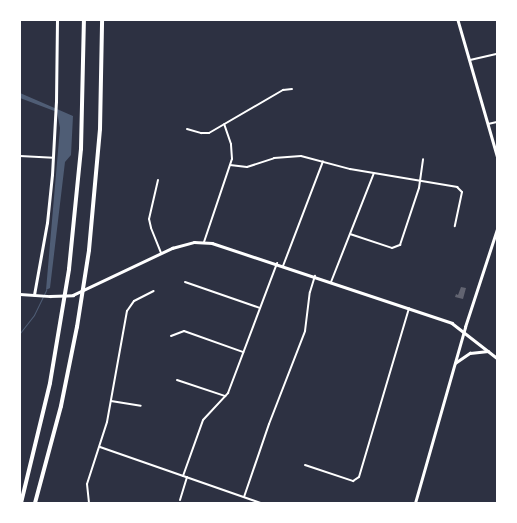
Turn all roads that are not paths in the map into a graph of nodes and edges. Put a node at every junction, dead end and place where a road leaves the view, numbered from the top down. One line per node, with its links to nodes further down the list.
1 (57, 20): 14 (street)
2 (84, 20): 52 (highway)
3 (102, 20): 53 (highway)
4 (458, 20): 6 (street)
5 (497, 54): 6 (street)
6 (470, 60): 10 (street)
7 (292, 90): 9 (street)
8 (497, 122): 10 (street)
9 (224, 124): 11 (street); 17 (street)
10 (488, 124): 12 (street)
11 (186, 129)
12 (497, 155)
13 (20, 156): 14 (street)
14 (54, 158): 33 (street)
15 (423, 159): 20 (street)
16 (323, 161): 17 (street); 18 (street); 27 (street)
17 (230, 164): 24 (street)
18 (374, 173): 20 (street); 23 (street)
19 (158, 180): 25 (street)
20 (420, 180): 21 (street); 23 (street)
21 (455, 226)
22 (497, 230): 36 (street)
23 (350, 234): 30 (street)
24 (204, 242): 25 (street); 26 (street)
25 (161, 252): 33 (street)
26 (277, 263): 27 (street); 34 (street)
27 (283, 266): 28 (street)
28 (315, 276): 30 (street); 50 (street)
29 (185, 282): 34 (street)
30 (332, 282): 35 (street)
31 (154, 291): 44 (street)
32 (20, 294): 33 (street)
33 (34, 295)
34 (260, 308): 39 (street)
35 (409, 308): 36 (street); 47 (street)
36 (464, 332): 38 (street); 41 (street)
37 (171, 336): 39 (street)
38 (488, 351): 40 (street); 41 (street)
39 (243, 352): 43 (street)
40 (497, 358)
41 (455, 364): 56 (street)
42 (177, 380): 43 (street)
43 (225, 396): 48 (street)
44 (111, 401): 45 (street); 46 (street)
45 (141, 406)
46 (100, 447): 48 (street); 54 (street)
47 (305, 465)
48 (183, 476): 49 (street)
49 (187, 477): 50 (street); 51 (street)
50 (244, 497): 55 (street)
51 (180, 500)
52 (21, 503)
53 (35, 503)
54 (89, 503)
55 (261, 503)
56 (415, 503)

